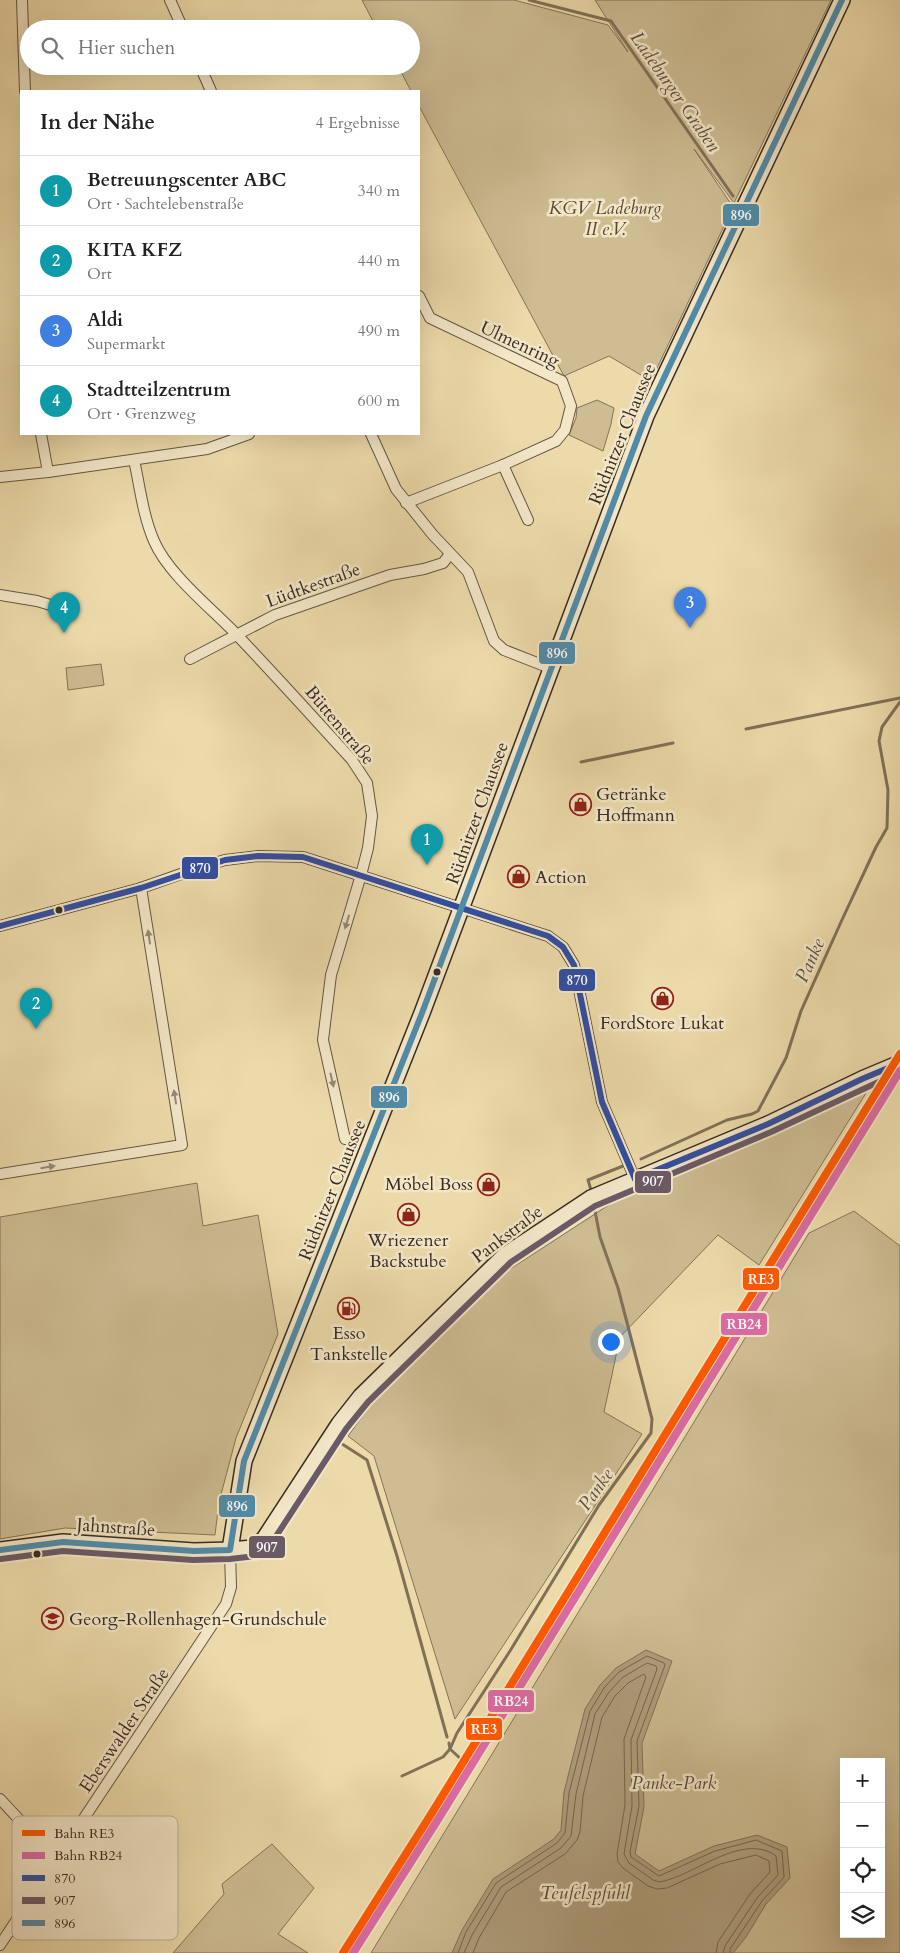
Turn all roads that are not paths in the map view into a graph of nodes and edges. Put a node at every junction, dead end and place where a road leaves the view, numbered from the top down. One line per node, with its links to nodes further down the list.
1 (22, 0): 4 (street)
2 (170, 0): 5 (street)
3 (842, 0): 25 (main road, Rüdnitzer Chaussee)
4 (23, 20)
5 (179, 20)
6 (24, 75): 8 (street)
7 (204, 75): 9 (street)
8 (25, 90)
9 (211, 90)
10 (420, 298): 15 (street, Ulmenring)
11 (40, 435): 16 (street)
12 (246, 435): 14 (street)
13 (371, 435): 18 (street)
14 (134, 460): 16 (street); 23 (street, Büttenstraße)
15 (503, 464): 18 (street, Ulmenring); 19 (street)
16 (48, 472): 17 (street)
17 (0, 477)
18 (406, 503): 20 (street)
19 (528, 520)
20 (450, 554): 23 (street, Lüdtkestraße); 25 (street)
21 (0, 595): 22 (street)
22 (64, 609)
23 (237, 635): 24 (street, Lüdtkestraße); 26 (street, Büttenstraße)
24 (190, 660)
25 (550, 668): 28 (main road, Rüdnitzer Chaussee)
26 (361, 875): 27 (street); 28 (street); 31 (street, Büttenstraße, one-way to 31)
27 (141, 888): 29 (street); 32 (street, one-way to 27)
28 (462, 907): 33 (street); 35 (main road, Rüdnitzer Chaussee)
29 (0, 926)
30 (900, 1063): 33 (main road, Pankstraße)
31 (345, 1139)
32 (0, 1174)
33 (635, 1178): 35 (main road, Pankstraße)
34 (0, 1550): 35 (main road, Jahnstraße)
35 (230, 1550): 38 (street, Eberswalder Straße)
36 (0, 1799): 37 (street)
37 (16, 1816)
38 (86, 1816)
39 (12, 1927): 40 (street, Eberswalder Straße)
40 (0, 1945)

